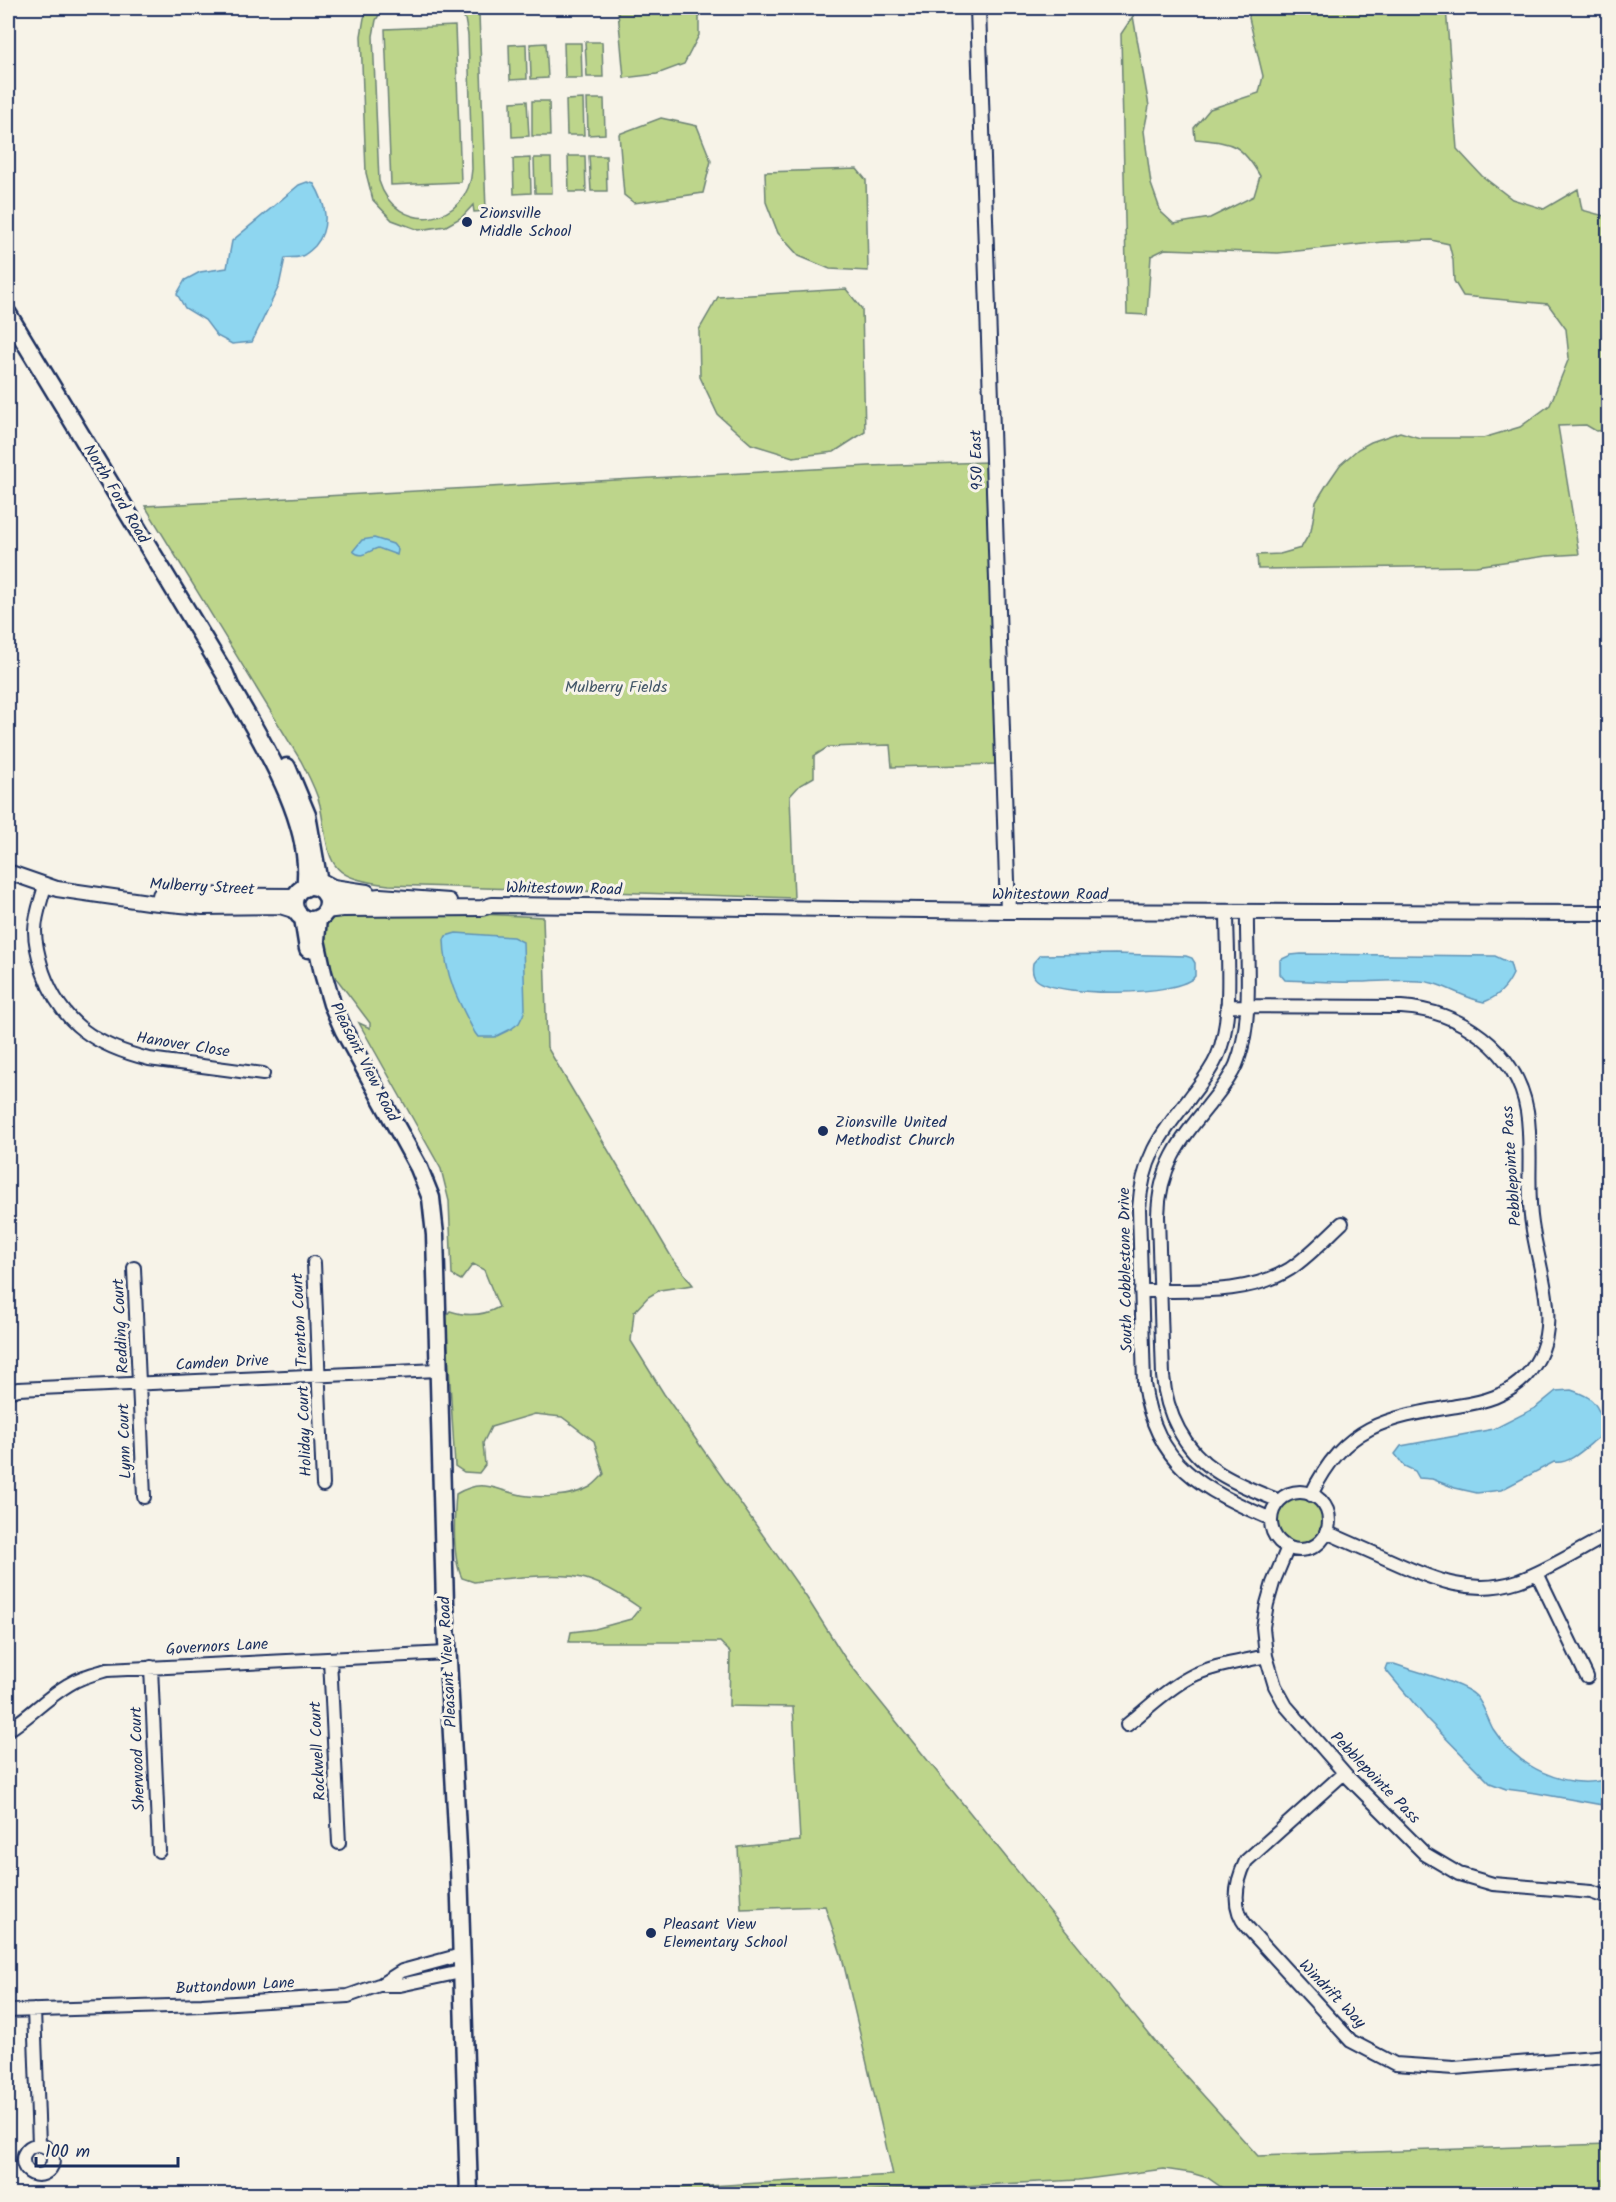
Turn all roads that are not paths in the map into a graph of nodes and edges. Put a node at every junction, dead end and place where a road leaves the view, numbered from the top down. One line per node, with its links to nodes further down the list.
1 (978, 8): 8 (street, 950 East)
2 (8, 314): 6 (main road, North Ford Road)
3 (8, 872): 4 (street, Mulberry Street)
4 (45, 886): 6 (street, Mulberry Street); 14 (street, Hanover Close)
5 (380, 896): 6 (street, Whitestown Road); 6 (street, Whitestown Road); 7 (street, Whitestown Road)
6 (312, 901): 7 (street, Whitestown Road); 20 (main road, Pleasant View Road)
7 (492, 905): 8 (street, Whitestown Road)
8 (1008, 911): 9 (street, Whitestown Road)
9 (1227, 911): 10 (street, Whitestown Road); 12 (street, South Cobblestone Drive)
10 (1247, 911): 11 (street, Whitestown Road); 13 (street, South Cobblestone Drive)
11 (1608, 913)
12 (1227, 1006): 13 (street, Pebblepointe Pass); 18 (street, South Cobblestone Drive)
13 (1246, 1006): 19 (street, South Cobblestone Drive); 25 (street, Pebblepointe Pass)
14 (263, 1074)
15 (1342, 1223): 19 (street)
16 (314, 1263): 21 (street, Trenton Court)
17 (134, 1268): 22 (street, Redding Court)
18 (1141, 1291): 19 (street); 28 (street, South Cobblestone Drive)
19 (1160, 1291): 27 (street, South Cobblestone Drive)
20 (438, 1370): 21 (street, Camden Drive); 33 (main road, Pleasant View Road)
21 (319, 1376): 22 (street, Camden Drive); 24 (street, Holiday Court)
22 (140, 1383): 23 (street, Camden Drive); 26 (street, Lynn Court)
23 (8, 1392)
24 (323, 1485)
25 (1311, 1495): 27 (street); 29 (street)
26 (144, 1497)
27 (1279, 1501): 28 (street)
28 (1272, 1519): 31 (street)
29 (1326, 1532): 31 (street); 32 (street)
30 (1608, 1535): 32 (street)
31 (1288, 1547): 34 (street, Pebblepointe Pass)
32 (1537, 1573): 37 (street)
33 (447, 1653): 35 (street, Governors Lane); 44 (main road, Pleasant View Road)
34 (1266, 1656): 38 (street); 40 (street, Pebblepointe Pass)
35 (330, 1659): 36 (street, Governors Lane); 41 (street, Rockwell Court)
36 (151, 1666): 39 (street, Governors Lane); 42 (street, Sherwood Court)
37 (1587, 1677)
38 (1127, 1725)
39 (8, 1730)
40 (1344, 1773): 43 (street, Pebblepointe Pass); 49 (street, Windrift Way)
41 (339, 1843)
42 (159, 1851)
43 (1608, 1898)
44 (461, 1954): 45 (main road, Pleasant View Road); 46 (street)
45 (461, 1972): 46 (street, Buttondown Lane); 51 (main road, Pleasant View Road)
46 (379, 1985): 47 (street, Buttondown Lane)
47 (34, 2010): 48 (street, Buttondown Lane); 50 (street)
48 (8, 2011)
49 (1608, 2056)
50 (39, 2144)
51 (469, 2194)

